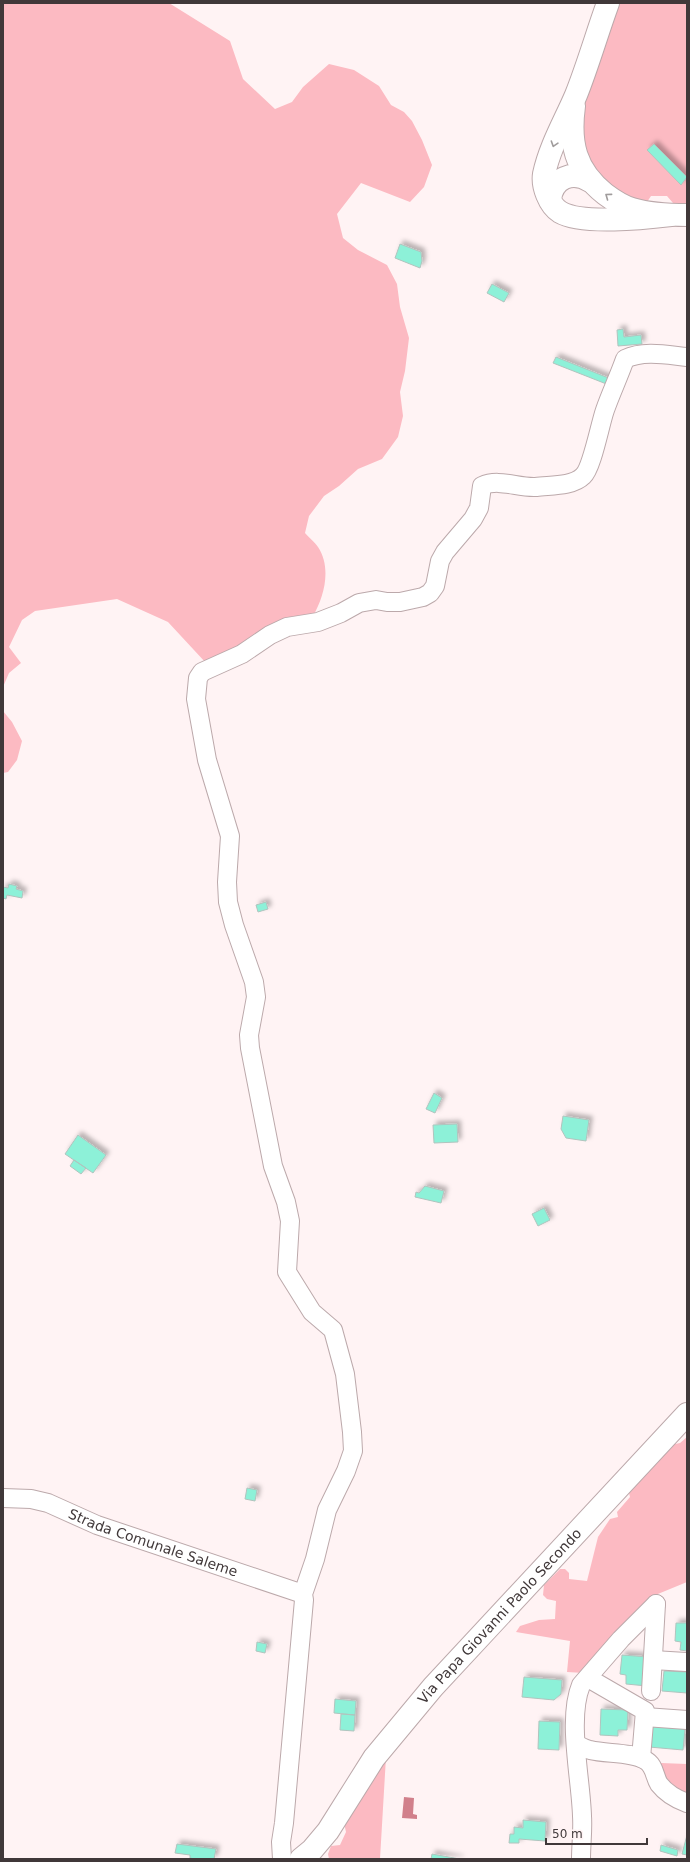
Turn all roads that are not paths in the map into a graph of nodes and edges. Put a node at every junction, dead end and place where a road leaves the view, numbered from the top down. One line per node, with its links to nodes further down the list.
1 (608, 3): 2 (main road)
2 (576, 95): 3 (main road); 4 (main road, one-way to 4)
3 (590, 181): 4 (main road); 5 (main road, one-way to 3)
4 (550, 199): 5 (main road)
5 (679, 215)
6 (687, 357): 9 (street)
7 (687, 1414): 19 (main road, Via Papa Giovanni Paolo Secondo)
8 (3, 1498): 9 (street, Strada Comunale Saleme)
9 (303, 1594): 19 (street)
10 (653, 1660): 11 (street); 12 (street); 13 (street)
11 (686, 1662)
12 (588, 1678): 14 (street); 16 (street)
13 (651, 1691)
14 (645, 1717): 15 (street); 17 (street)
15 (687, 1720)
16 (576, 1744): 17 (street); 20 (street)
17 (641, 1758): 18 (street)
18 (687, 1803)
19 (302, 1859)
20 (581, 1859)

